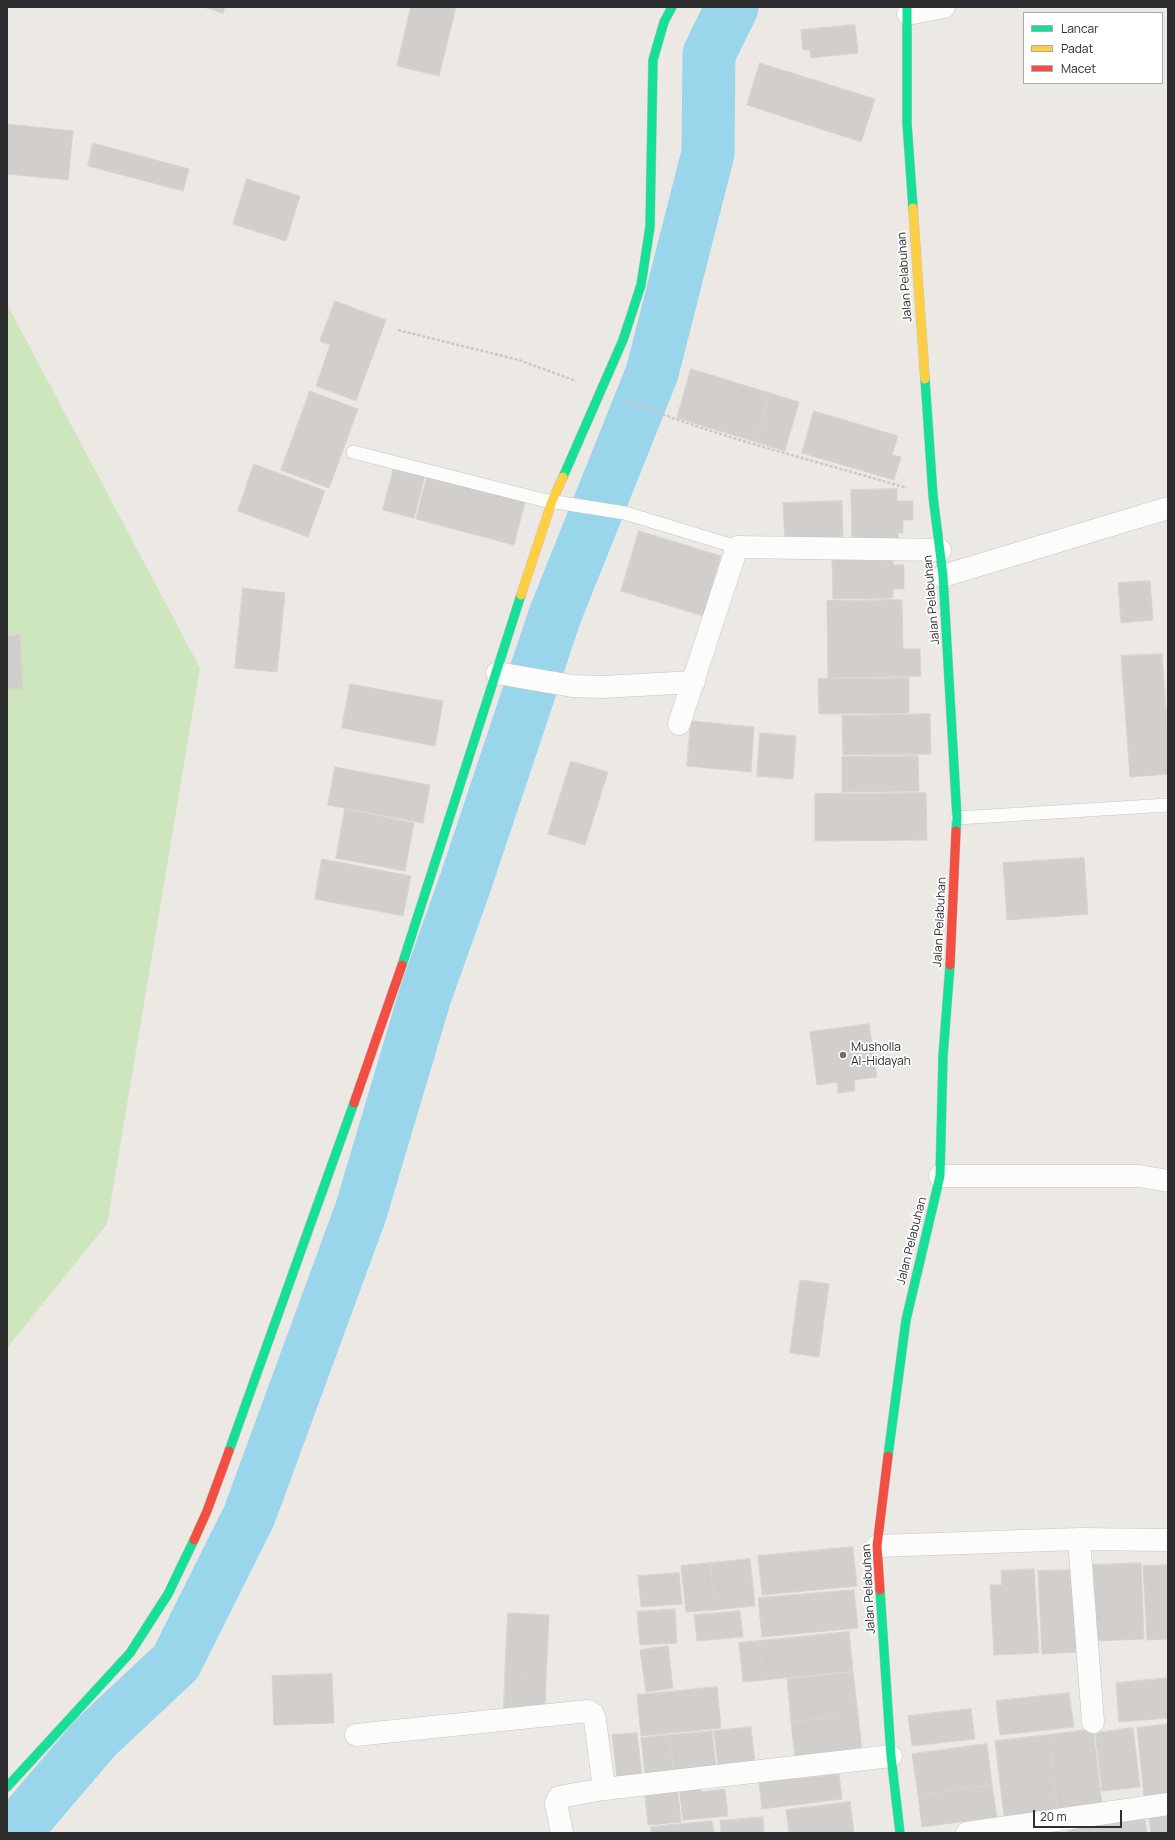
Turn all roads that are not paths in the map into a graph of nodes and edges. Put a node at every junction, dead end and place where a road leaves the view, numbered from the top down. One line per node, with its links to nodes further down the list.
1 (672, 7): 5 (street)
2 (944, 7): 3 (street)
3 (907, 11): 8 (street, Jalan Pelabuhan)
4 (353, 452): 5 (lane)
5 (552, 501): 7 (lane); 10 (street)
6 (1168, 508): 9 (street)
7 (737, 547): 8 (street); 11 (street)
8 (940, 550): 9 (street, Jalan Pelabuhan)
9 (943, 576): 14 (street, Jalan Pelabuhan)
10 (497, 673): 11 (street); 23 (street)
11 (694, 682): 12 (street)
12 (679, 724)
13 (1168, 805): 14 (lane)
14 (957, 818): 15 (street, Jalan Pelabuhan)
15 (940, 1176): 16 (street); 19 (street, Jalan Pelabuhan)
16 (1168, 1181)
17 (1079, 1539): 18 (street); 19 (street); 20 (street)
18 (1168, 1540)
19 (878, 1546): 22 (street, Jalan Pelabuhan)
20 (1093, 1722)
21 (356, 1735): 24 (street)
22 (891, 1756): 24 (street); 27 (street, Jalan Pelabuhan)
23 (7, 1787)
24 (604, 1789): 26 (street)
25 (1168, 1804): 28 (street)
26 (562, 1833)
27 (900, 1833)
28 (967, 1833)

